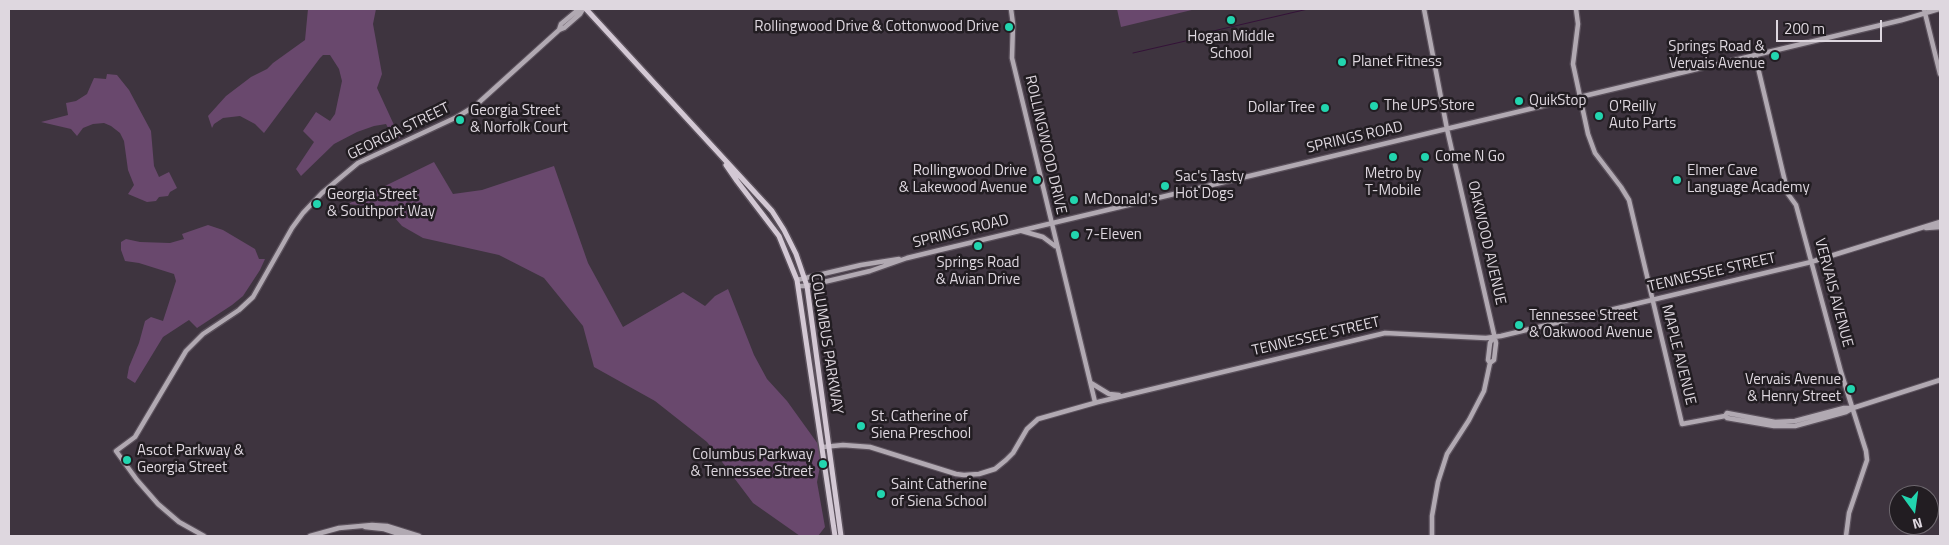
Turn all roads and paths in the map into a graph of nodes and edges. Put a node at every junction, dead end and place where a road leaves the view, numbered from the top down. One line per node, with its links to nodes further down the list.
1 (579, 9): 8 (main road, GEORGIA STREET)
2 (584, 9): 8 (main road, GEORGIA STREET); 13 (main road, COLUMBUS PARKWAY)
3 (1011, 9): 15 (main road, ROLLINGWOOD DRIVE)
4 (1424, 9): 12 (main road, OAKWOOD AVENUE)
5 (1576, 9): 11 (main road, MAPLE AVENUE)
6 (1939, 9): 7 (main road, SPRINGS ROAD)
7 (1926, 10): 9 (main road, SPRINGS ROAD); 10 (main road)
8 (559, 30): 35 (main road, GEORGIA STREET)
9 (1755, 56): 11 (main road, SPRINGS ROAD); 21 (main road, VERVAIS AVENUE)
10 (1940, 74)
11 (1579, 97): 12 (main road, SPRINGS ROAD); 26 (main road, MAPLE AVENUE)
12 (1447, 129): 15 (main road, SPRINGS ROAD); 27 (main road, OAKWOOD AVENUE)
13 (718, 152): 22 (main road, COLUMBUS PARKWAY); 23 (main road, COLUMBUS PARKWAY)
14 (1940, 222): 17 (main road, TENNESSEE STREET)
15 (1050, 223): 18 (main road, SPRINGS ROAD); 19 (main road, ROLLINGWOOD DRIVE)
16 (1940, 227): 17 (main road, TENNESSEE STREET)
17 (1926, 228): 21 (main road, TENNESSEE STREET)
18 (1021, 230): 19 (main road); 20 (main road, SPRINGS ROAD)
19 (1056, 247): 29 (main road, ROLLINGWOOD DRIVE)
20 (907, 258): 22 (main road, SPRINGS ROAD); 25 (main road, SPRINGS ROAD)
21 (1811, 262): 26 (main road, TENNESSEE STREET); 32 (main road, VERVAIS AVENUE)
22 (805, 278): 23 (main road, SPRINGS ROAD); 25 (main road, COLUMBUS PARKWAY)
23 (797, 280): 24 (main road, COLUMBUS PARKWAY)
24 (798, 286): 25 (main road, SPRINGS ROAD); 33 (main road, COLUMBUS PARKWAY)
25 (807, 286): 33 (main road, COLUMBUS PARKWAY)
26 (1652, 299): 27 (main road, TENNESSEE STREET); 32 (main road, MAPLE AVENUE)
27 (1493, 337): 30 (main road, TENNESSEE STREET); 41 (main road, OAKWOOD AVENUE)
28 (1940, 380): 32 (main road)
29 (1091, 383): 30 (main road); 31 (main road, ROLLINGWOOD DRIVE)
30 (1121, 396): 31 (main road, TENNESSEE STREET)
31 (1095, 402): 33 (main road, TENNESSEE STREET)
32 (1853, 408): 42 (main road, VERVAIS AVENUE)
33 (826, 447): 39 (main road, COLUMBUS PARKWAY); 40 (main road, COLUMBUS PARKWAY)
34 (356, 527): 36 (main road); 37 (main road); 38 (main road)
35 (204, 536)
36 (310, 536)
37 (405, 536)
38 (419, 536)
39 (835, 536)
40 (841, 536)
41 (1432, 536)
42 (1846, 536)

